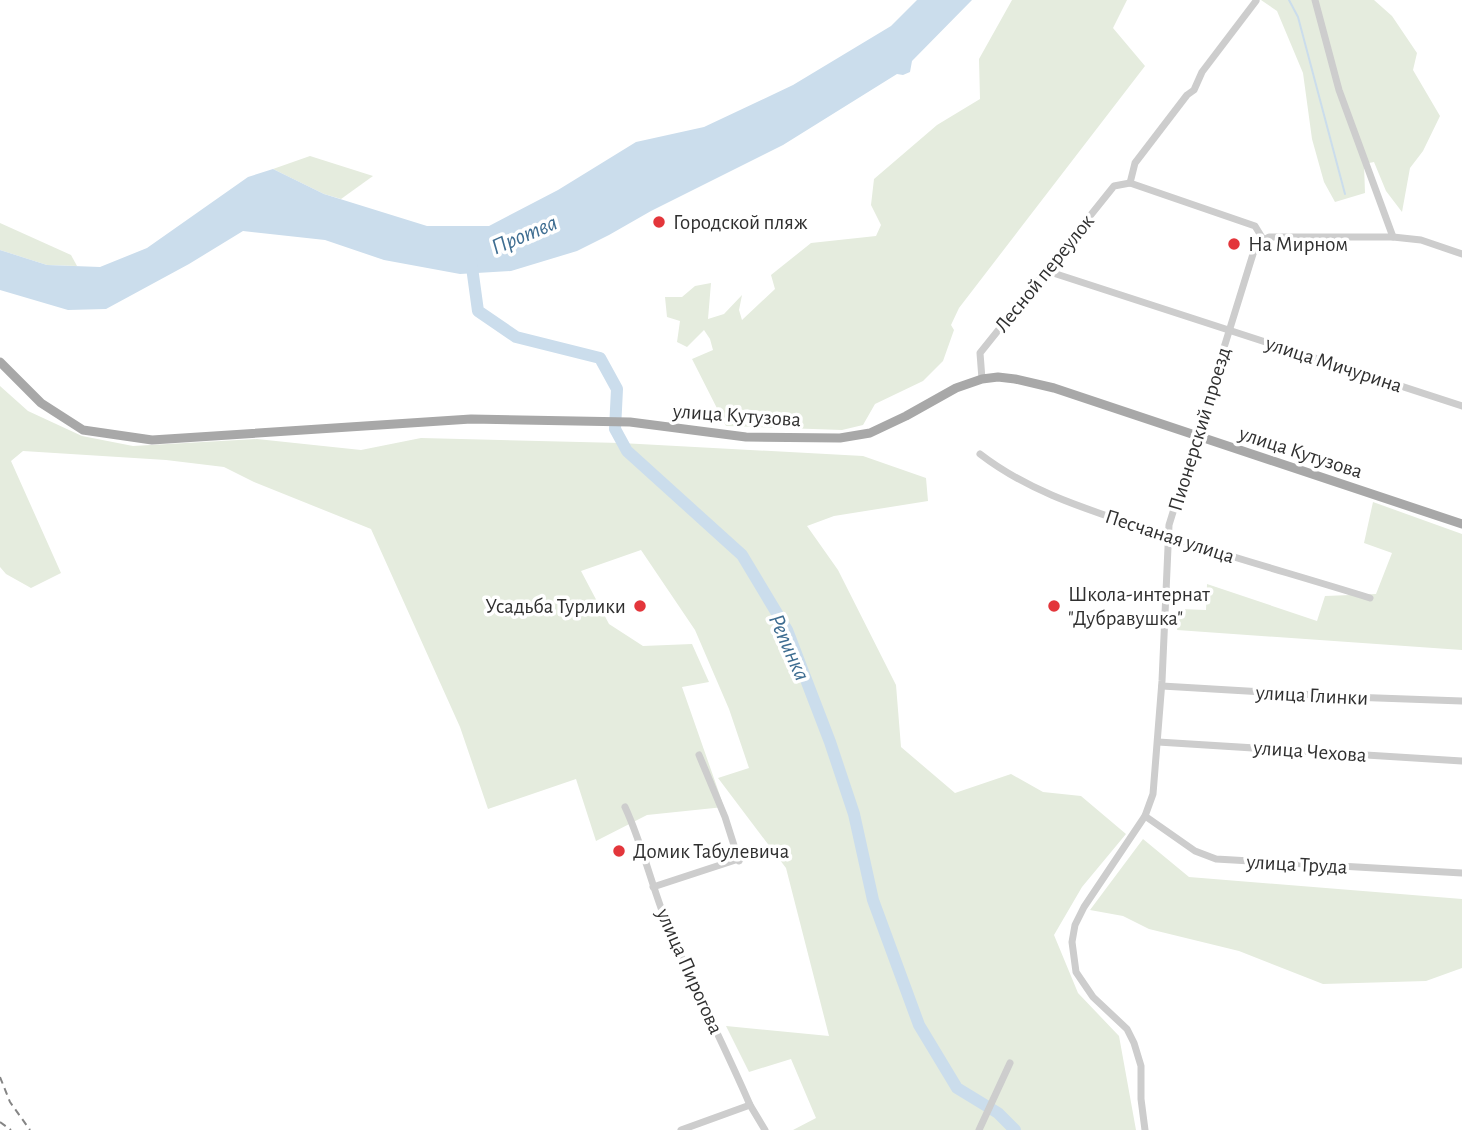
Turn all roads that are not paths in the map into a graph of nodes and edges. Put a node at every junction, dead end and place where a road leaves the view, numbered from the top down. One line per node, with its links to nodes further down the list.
1 (1315, 0): 4 (street)
2 (1256, 1): 3 (street)
3 (1130, 183): 5 (street); 7 (street, Лесной переулок)
4 (1393, 237): 5 (street); 6 (street)
5 (1263, 239): 8 (street, Пионерский проезд)
6 (1462, 254)
7 (1047, 271): 8 (street, улица Мичурина); 10 (street, Лесной переулок)
8 (1229, 331): 11 (street, улица Мичурина); 12 (street, Пионерский проезд)
9 (0, 362): 10 (main road, улица Кутузова)
10 (982, 379): 12 (main road, улица Кутузова)
11 (1462, 406)
12 (1195, 436): 14 (main road, улица Кутузова); 15 (street, Пионерский проезд)
13 (980, 454): 15 (street, Песчаная улица)
14 (1462, 524)
15 (1169, 537): 16 (street, Песчаная улица); 17 (street, Пионерский проезд)
16 (1370, 598)
17 (1162, 686): 18 (street, улица Глинки); 19 (street, Пионерский проезд)
18 (1462, 701)
19 (1158, 742): 21 (street, улица Чехова); 23 (street, Пионерский проезд)
20 (699, 755): 25 (street)
21 (1462, 761)
22 (625, 807): 27 (street, улица Пирогова)
23 (1145, 816): 26 (street, улица Труда); 33 (street, Пионерский проезд)
24 (766, 850): 25 (street)
25 (739, 861): 27 (street)
26 (1462, 873)
27 (653, 887): 29 (street, улица Пирогова)
28 (1010, 1063): 32 (street)
29 (750, 1105): 30 (street); 31 (street, улица Пирогова)
30 (681, 1130)
31 (765, 1130)
32 (979, 1130)
33 (1145, 1130)

